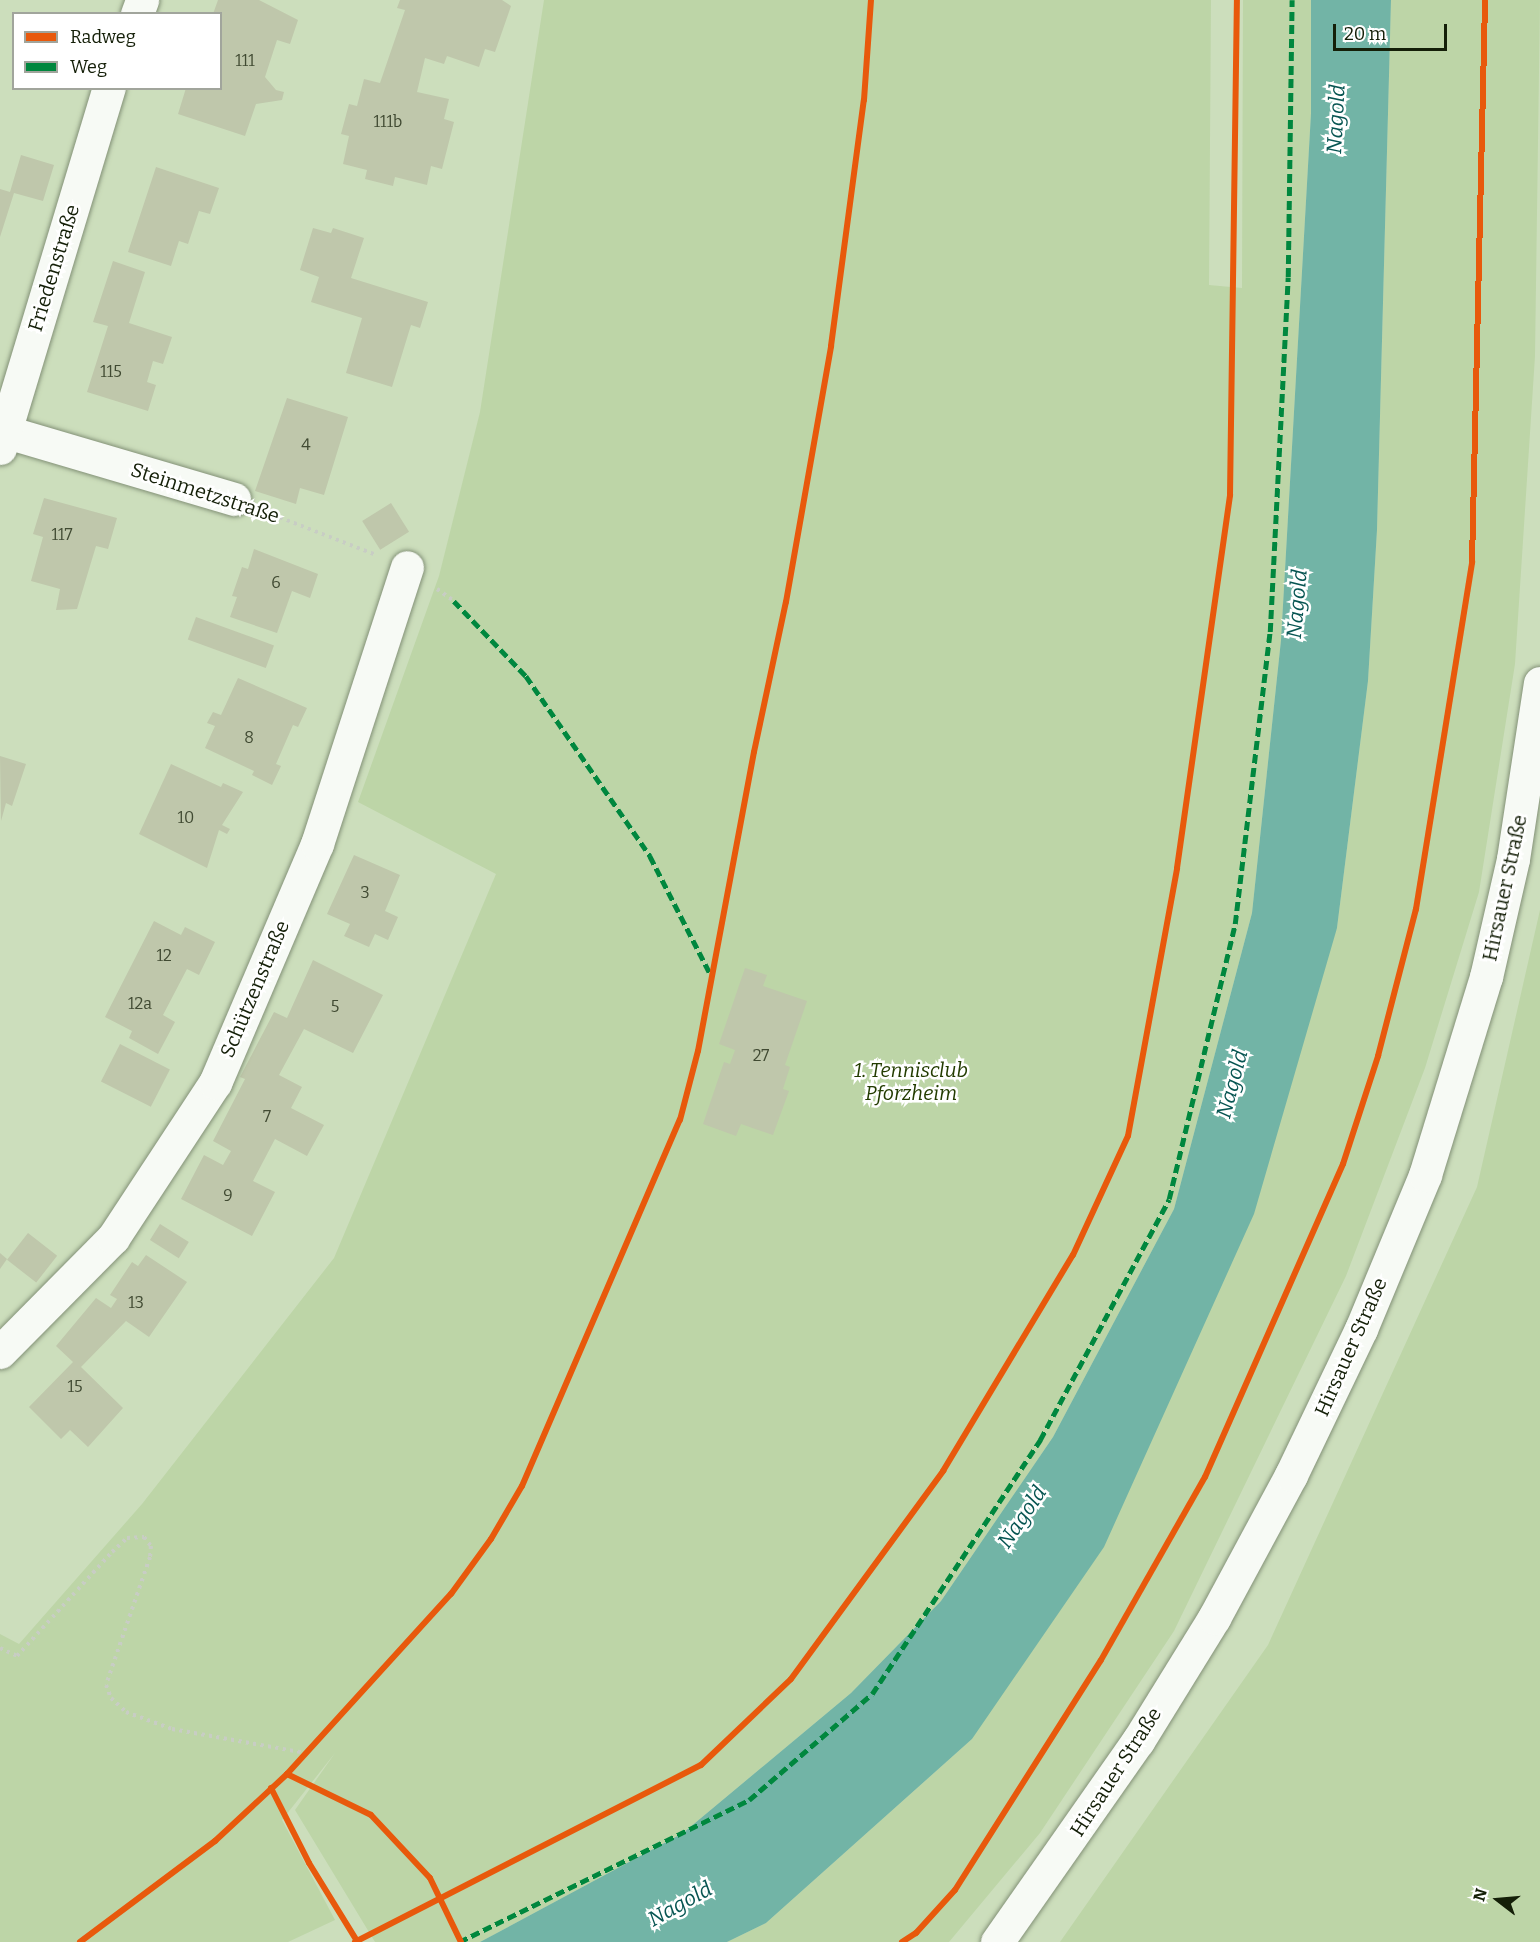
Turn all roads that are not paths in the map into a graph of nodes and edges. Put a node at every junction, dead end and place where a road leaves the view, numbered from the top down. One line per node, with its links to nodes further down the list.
1 (108, 90): 2 (street, Friedenstraße)
2 (2, 436): 3 (street, Steinmetzstraße)
3 (234, 500)
4 (407, 567): 6 (street, Schützenstraße)
5 (1540, 683): 7 (street, Hirsauer Straße)
6 (0, 1352)
7 (997, 1942)

